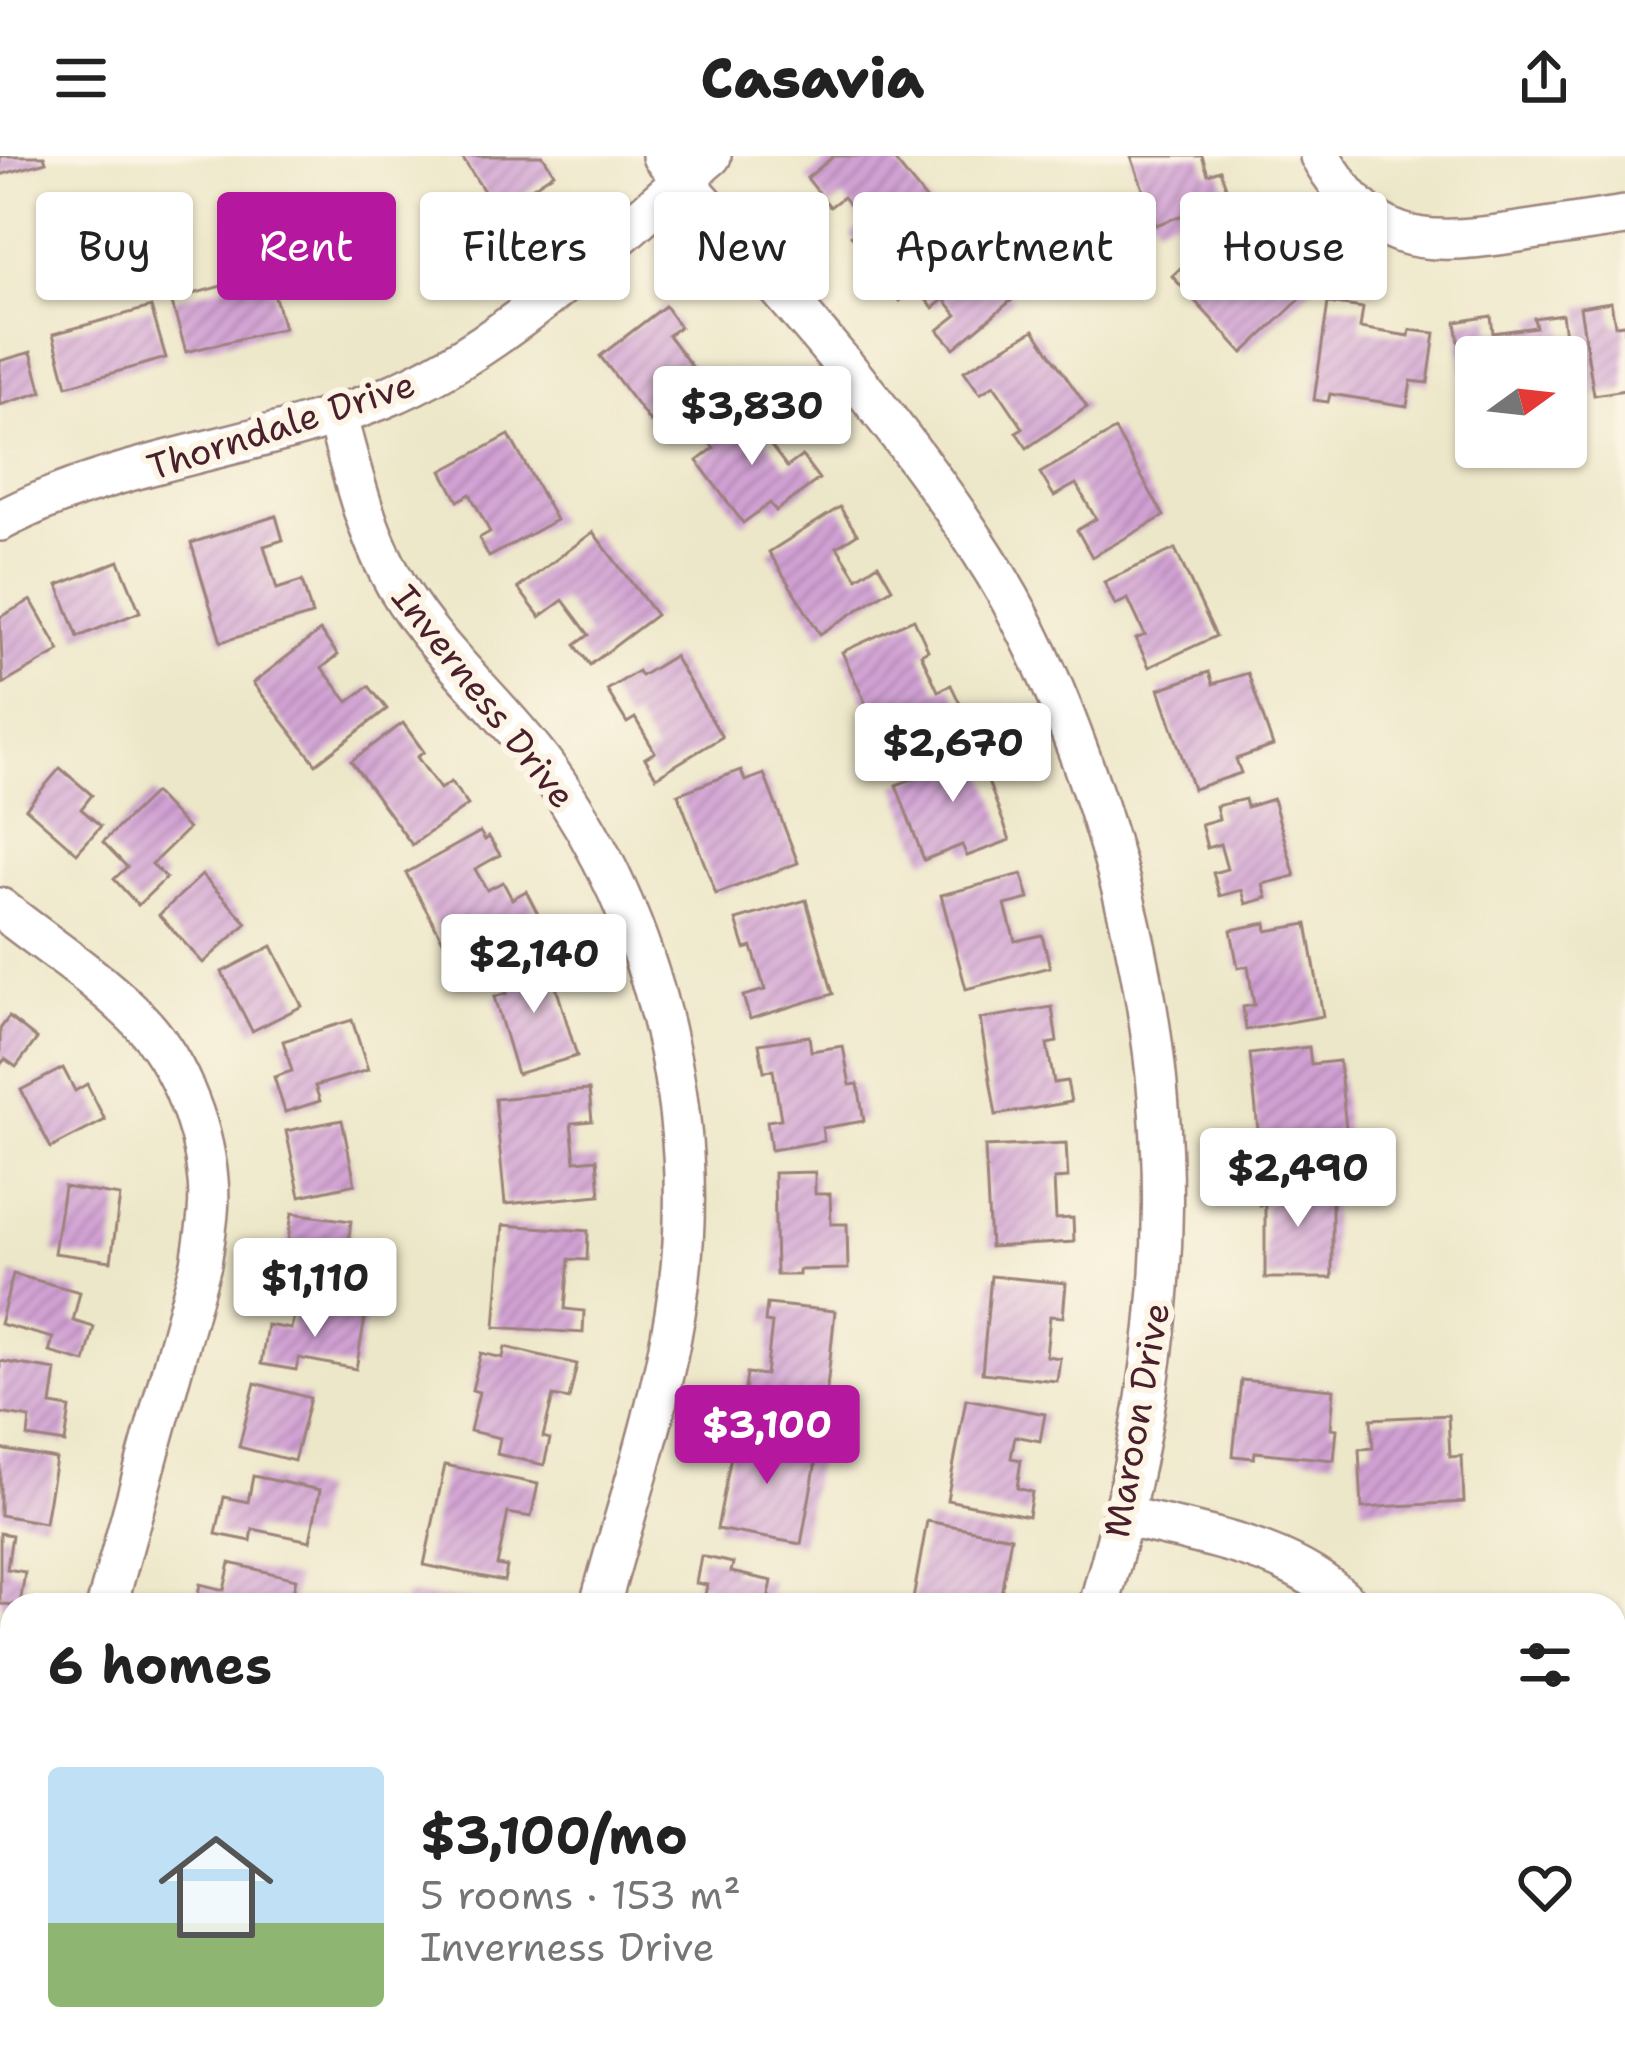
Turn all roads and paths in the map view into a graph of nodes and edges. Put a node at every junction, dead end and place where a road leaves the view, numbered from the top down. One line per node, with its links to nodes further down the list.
1 (1320, 156): 3 (street)
2 (685, 164): 4 (street, Thorndale Drive); 7 (street, Maroon Drive)
3 (1625, 216)
4 (336, 415): 5 (street, Thorndale Drive); 9 (street, Inverness Drive)
5 (0, 521)
6 (0, 908): 8 (street)
7 (1124, 1516): 10 (street, Maroon Drive); 11 (street)
8 (110, 1593)
9 (603, 1593)
10 (1102, 1593)
11 (1337, 1593)

